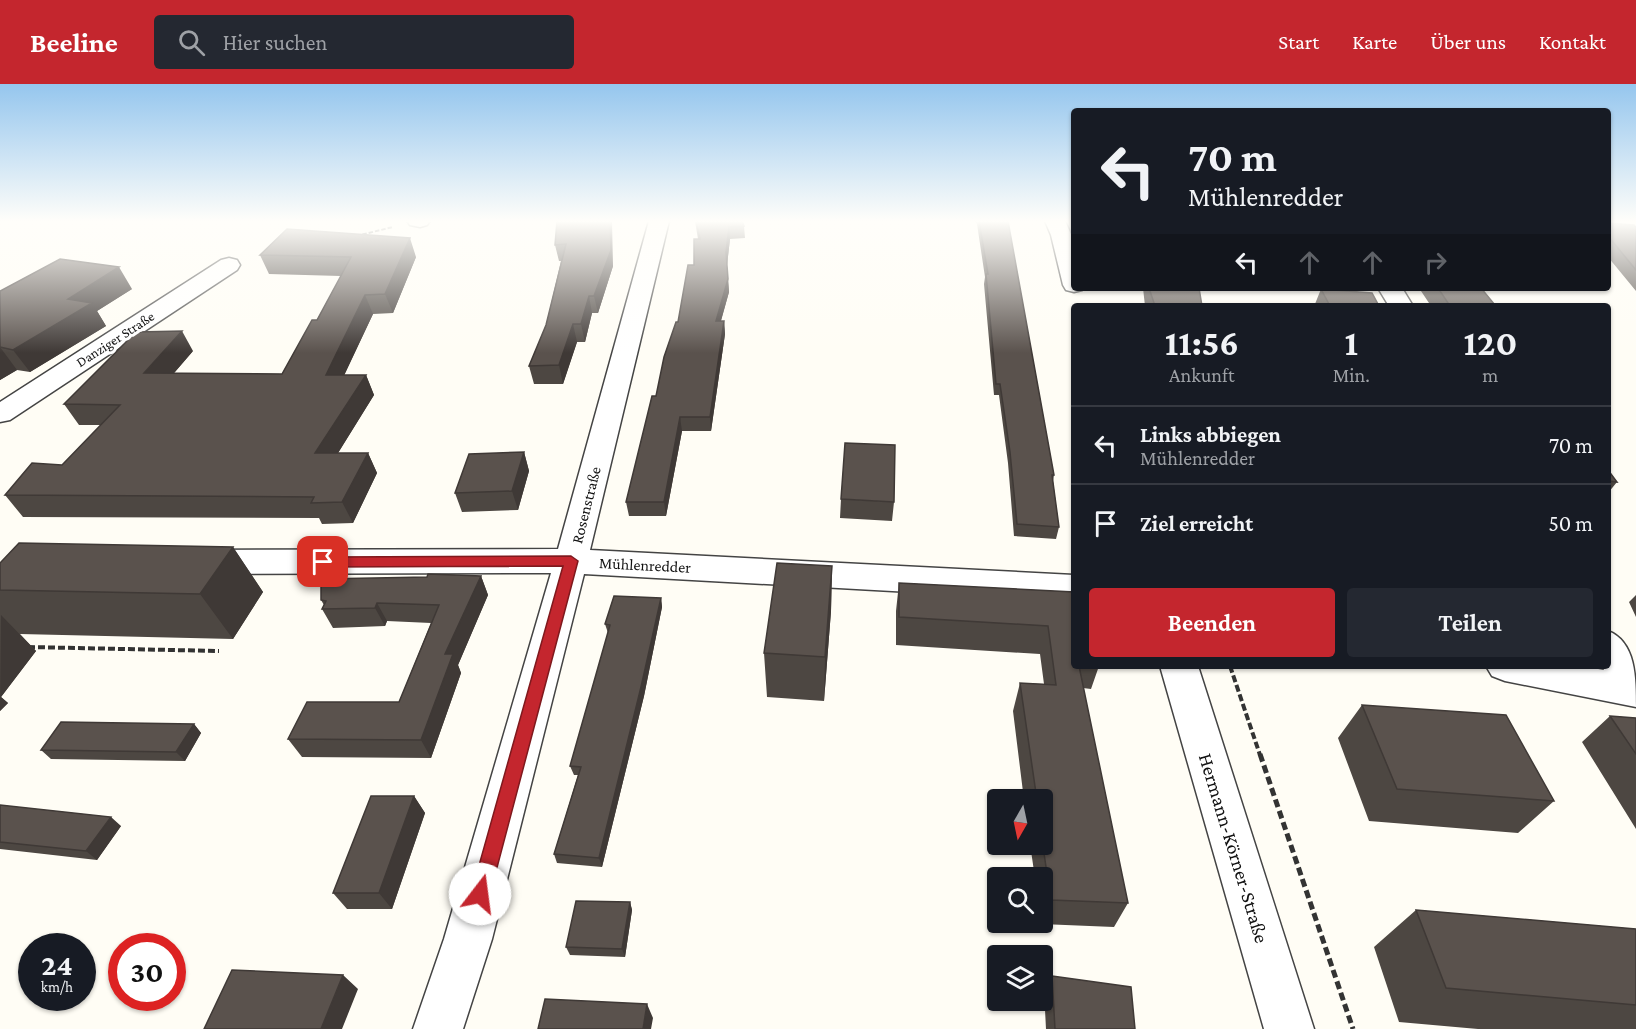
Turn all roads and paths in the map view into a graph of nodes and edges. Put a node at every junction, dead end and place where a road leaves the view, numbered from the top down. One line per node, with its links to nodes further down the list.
1 (229, 265): 3 (street, Danziger Straße)
2 (648, 265): 4 (street, Rosenstraße)
3 (0, 414)
4 (571, 561): 5 (street, Mühlenredder); 6 (street, Mühlenredder); 14 (street, Rosenstraße)
5 (174, 562)
6 (1071, 588)
7 (23, 647): 9 (path)
8 (1611, 650): 13 (street)
9 (219, 651)
10 (1180, 669): 15 (street, Hermann-Körner-Straße)
11 (1231, 669): 16 (path)
12 (1520, 669): 13 (street)
13 (1636, 692)
14 (438, 1029)
15 (1289, 1029)
16 (1353, 1029)

